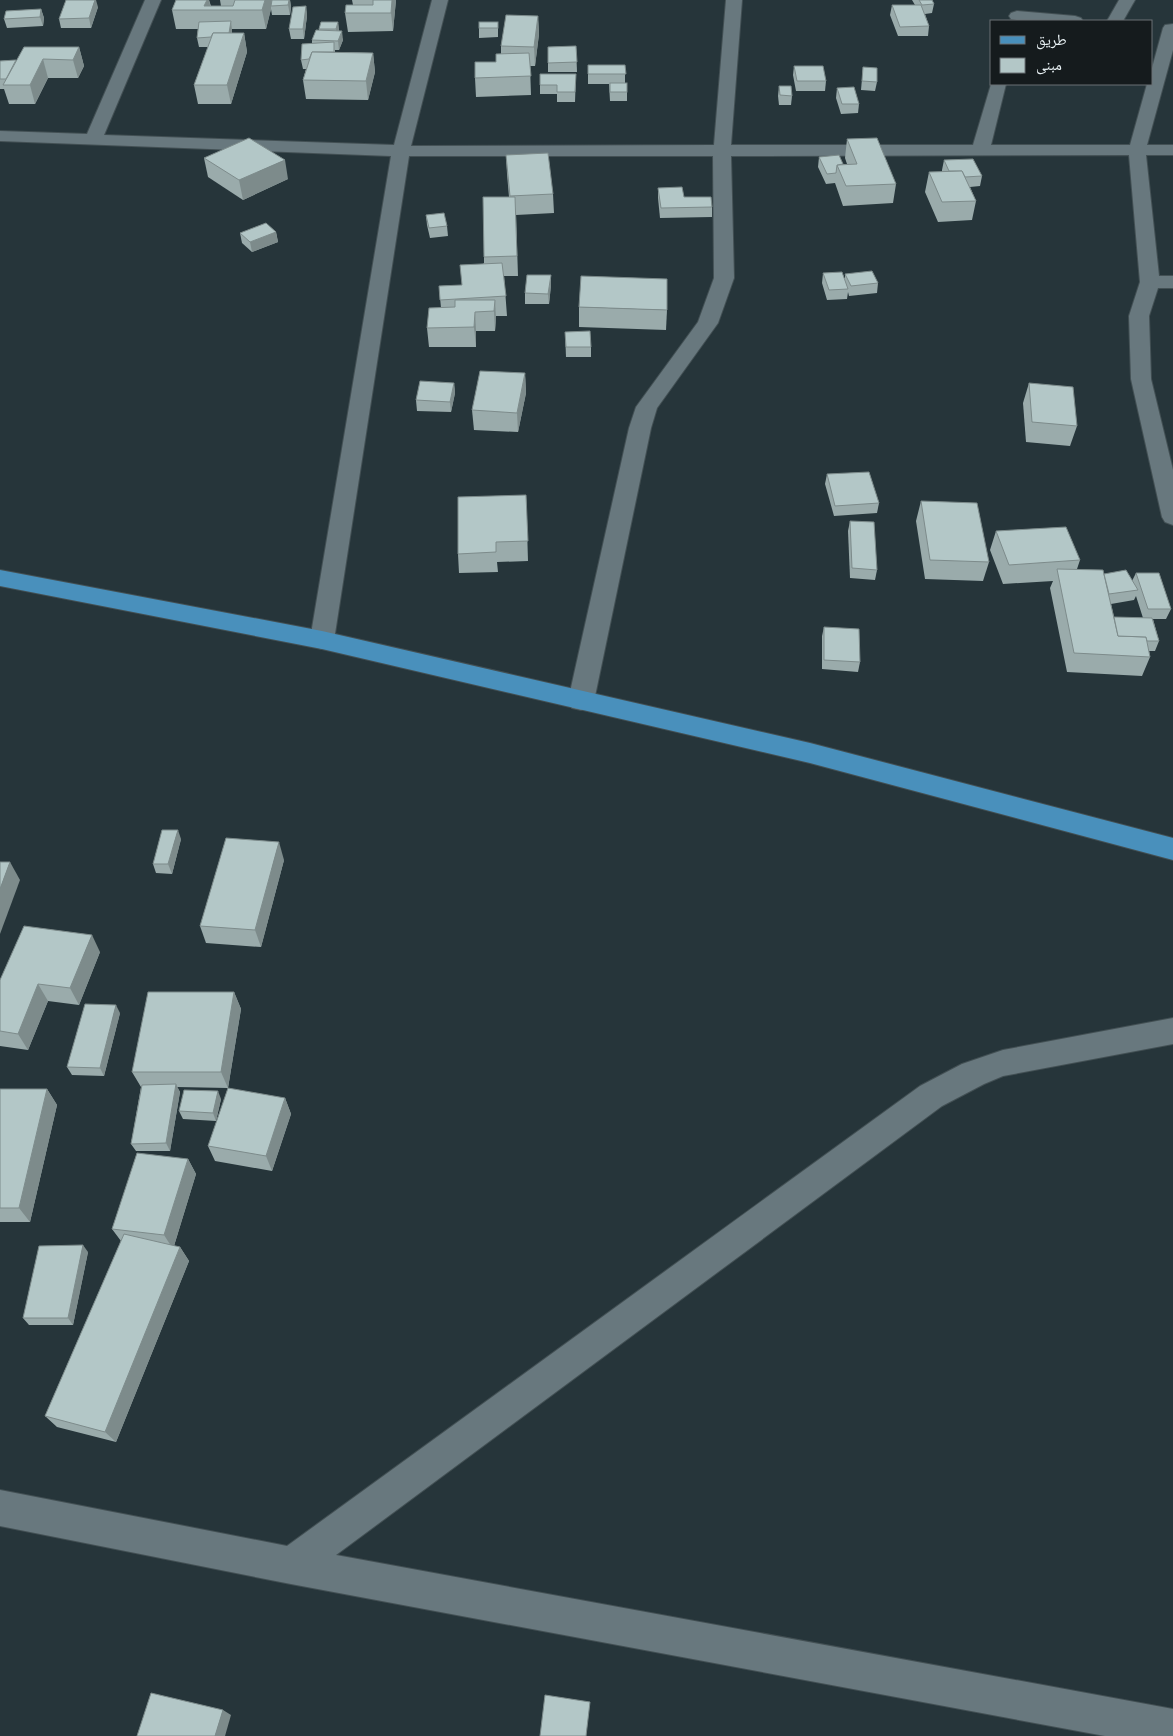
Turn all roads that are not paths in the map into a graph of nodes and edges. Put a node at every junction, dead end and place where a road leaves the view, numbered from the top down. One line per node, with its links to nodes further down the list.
1 (153, 0): 14 (street)
2 (440, 0): 18 (street)
3 (734, 0): 19 (street)
4 (1006, 0): 6 (street)
5 (1127, 0): 8 (street)
6 (1016, 18): 7 (street)
7 (1055, 20)
8 (1116, 20)
9 (1165, 28): 10 (street)
10 (1153, 80)
11 (998, 85): 15 (street)
12 (1152, 85): 16 (street)
13 (0, 136): 14 (street)
14 (93, 140): 18 (street)
15 (981, 149): 16 (street); 19 (street)
16 (1137, 150): 17 (street); 20 (street)
17 (1173, 150)
18 (401, 151): 19 (street); 24 (street)
19 (722, 151): 25 (street)
20 (1150, 282): 21 (street); 22 (street)
21 (1173, 282)
22 (1173, 517)
23 (0, 578): 24 (main road)
24 (322, 640): 25 (main road)
25 (581, 701): 26 (main road)
26 (1173, 849)
27 (1173, 1031): 29 (street)
28 (0, 1508): 29 (street)
29 (291, 1564): 30 (street)
30 (1173, 1729)

